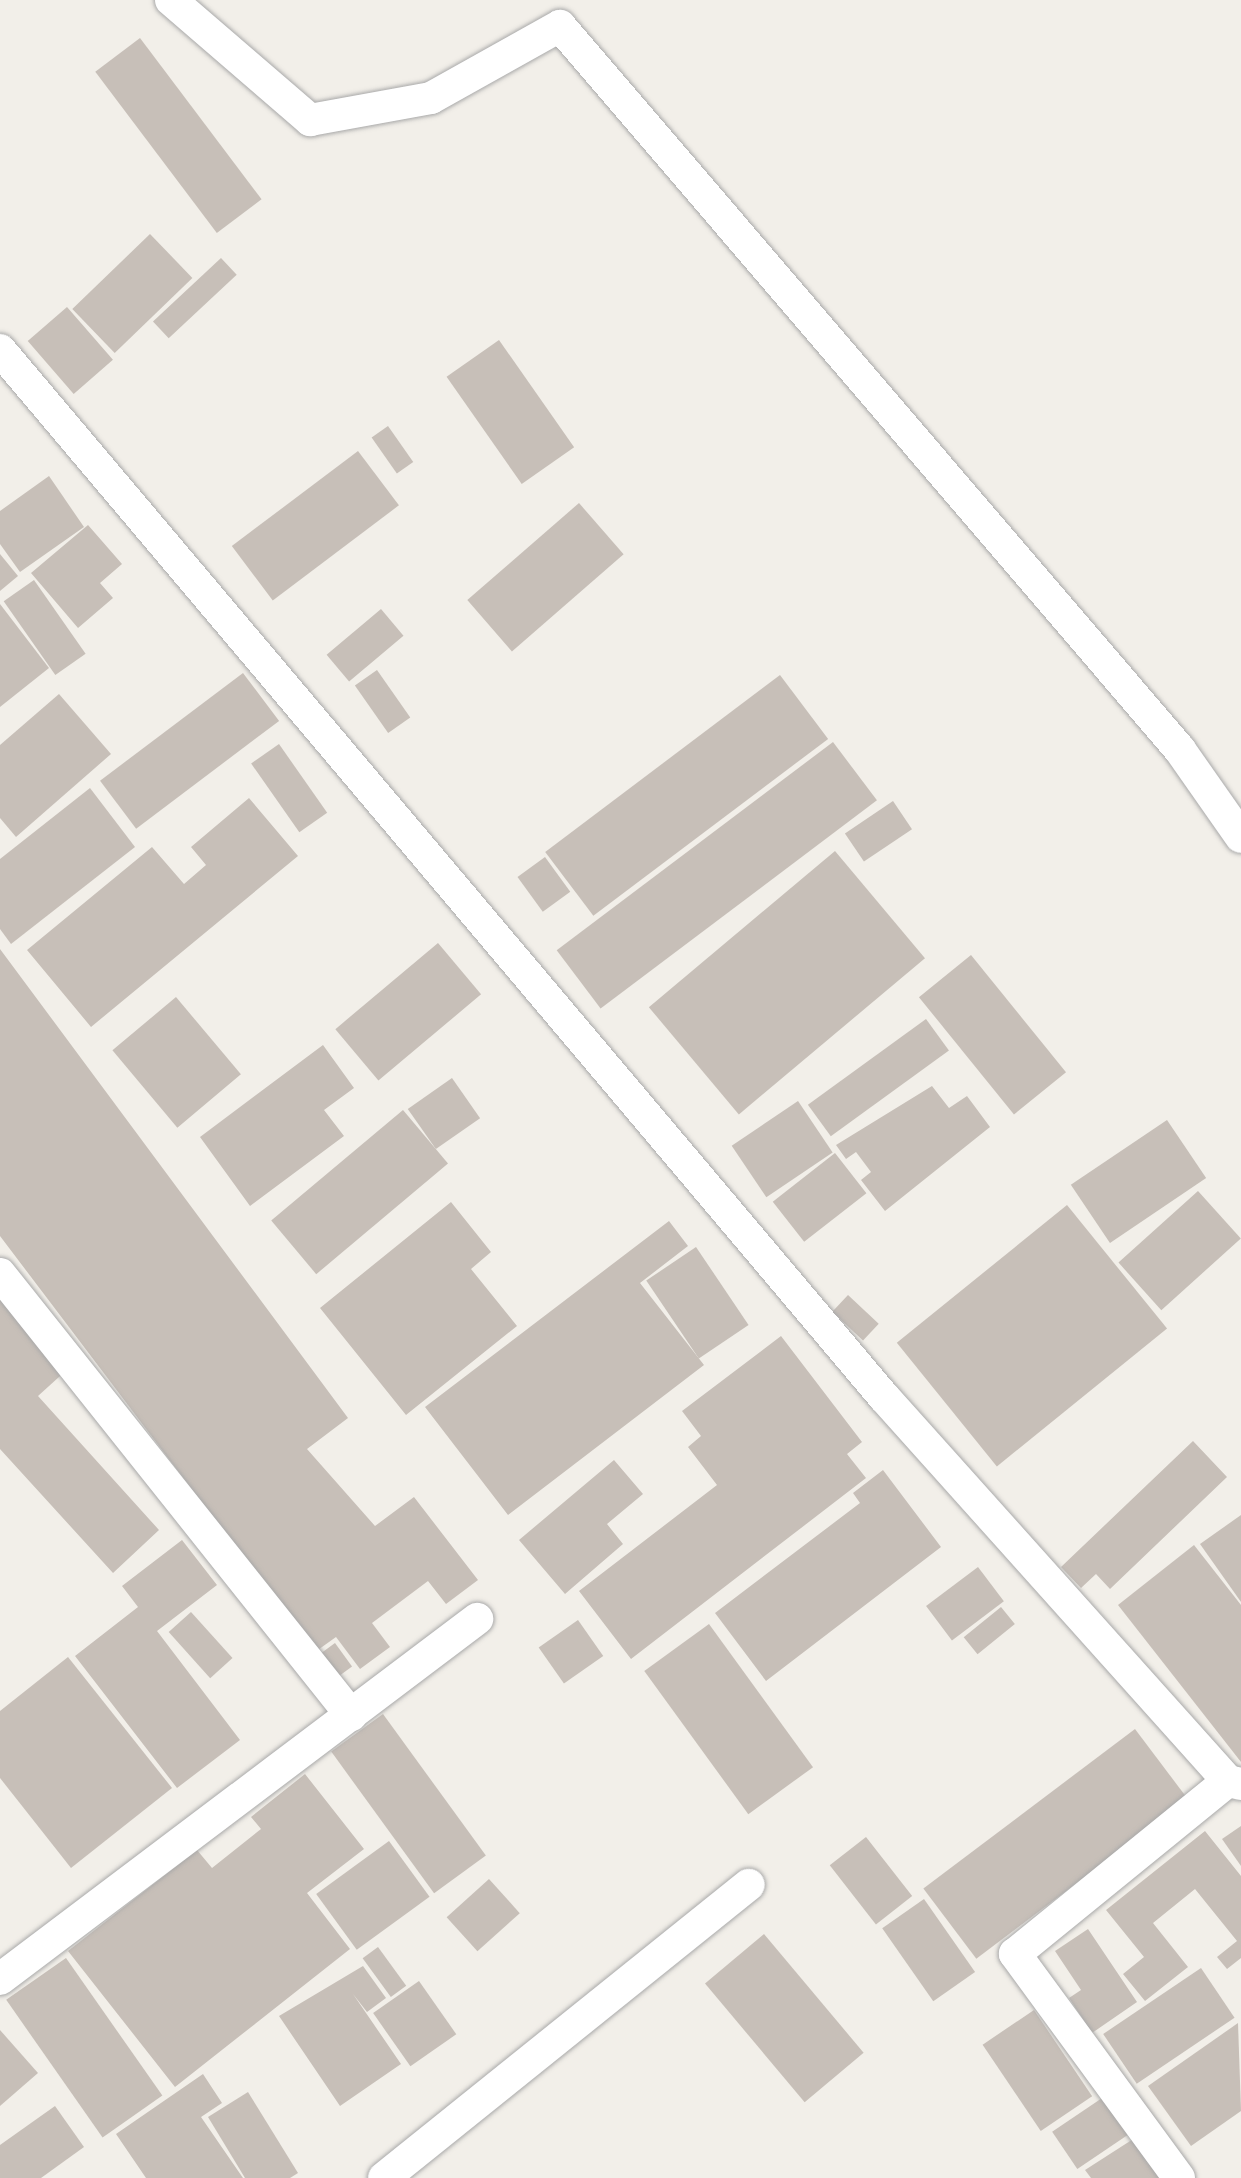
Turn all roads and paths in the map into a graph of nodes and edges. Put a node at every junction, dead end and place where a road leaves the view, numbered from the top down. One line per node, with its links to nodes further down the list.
1 (171, 0): 2 (street)
2 (554, 13): 4 (street)
3 (0, 350): 8 (street)
4 (1241, 837)
5 (0, 1274): 7 (street)
6 (477, 1619): 7 (street)
7 (351, 1715): 10 (street)
8 (1234, 1783): 12 (street)
9 (749, 1884): 11 (street)
10 (0, 1979)
11 (384, 2178)
12 (1179, 2178)

